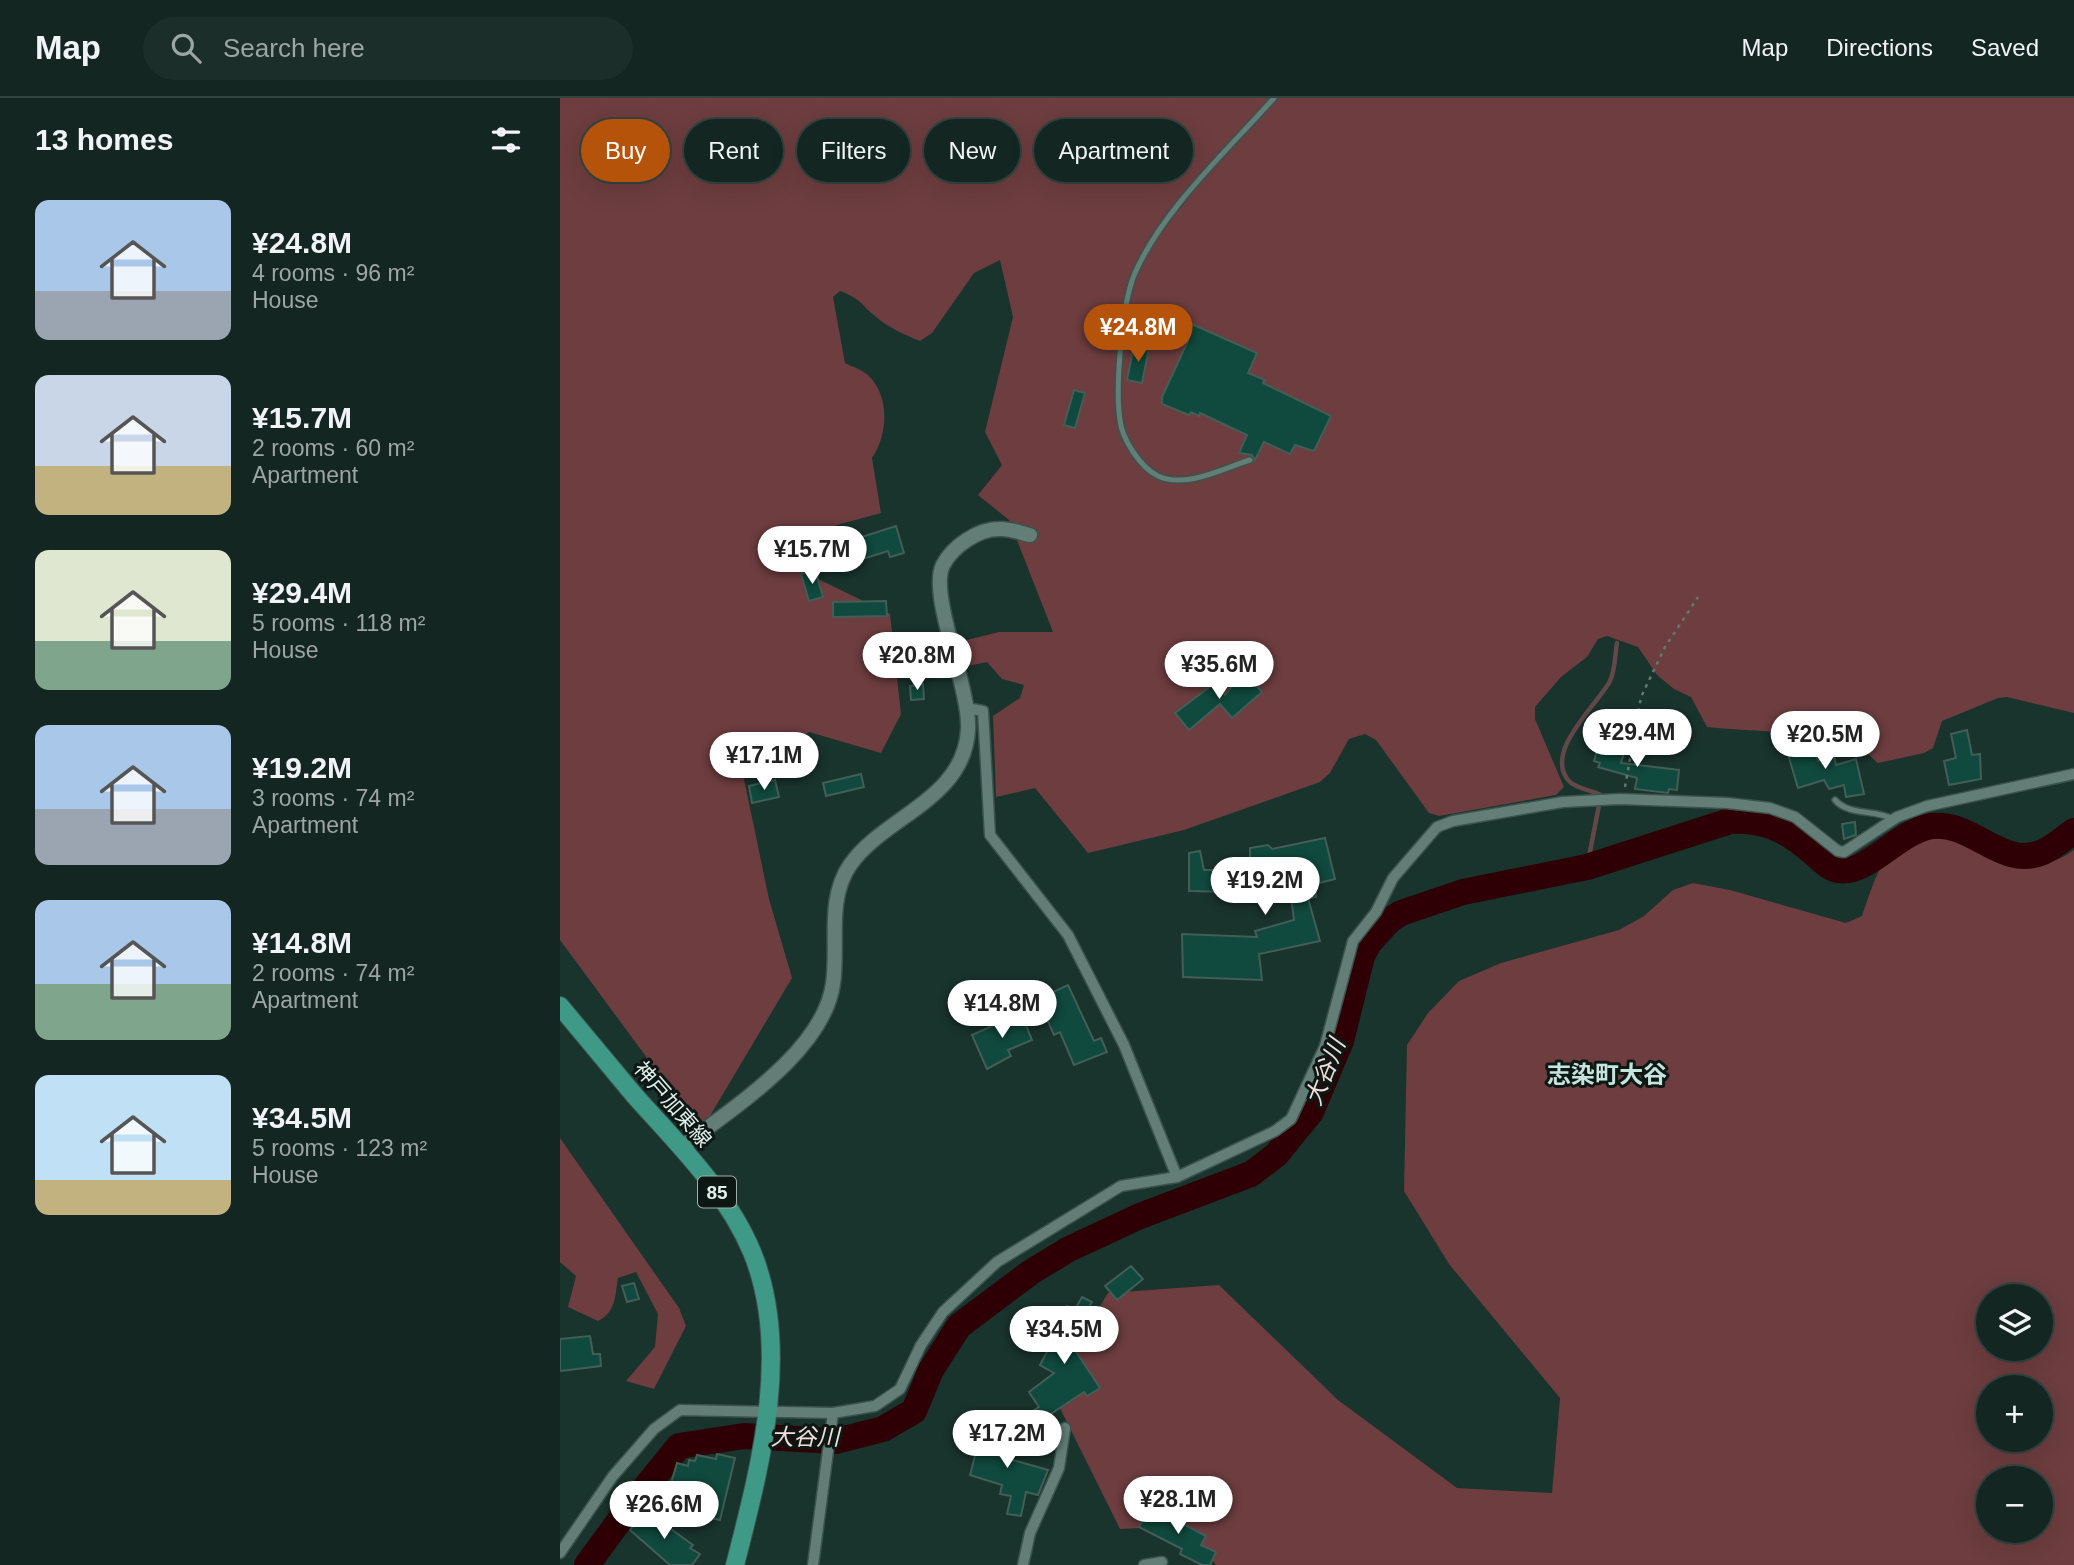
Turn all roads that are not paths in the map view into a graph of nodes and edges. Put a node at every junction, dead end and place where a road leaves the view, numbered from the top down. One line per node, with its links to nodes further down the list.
1 (1274, 98): 2 (lane)
2 (1250, 460)
3 (1030, 535): 4 (street)
4 (967, 708): 9 (street); 10 (street)
5 (2074, 774): 7 (street)
6 (1835, 800): 7 (lane)
7 (1893, 819): 10 (street)
8 (560, 1006): 9 (main road, 神戸加東線 / 85)
9 (682, 1147): 12 (main road, 神戸加東線 / 85)
10 (1177, 1177): 11 (street)
11 (833, 1418): 12 (street); 17 (street)
12 (767, 1419): 14 (street); 16 (main road, 神戸加東線 / 85)
13 (1065, 1428): 18 (street)
14 (560, 1553)
15 (1162, 1562): 19 (street)
16 (735, 1565)
17 (813, 1565)
18 (1023, 1565)
19 (1144, 1565)

